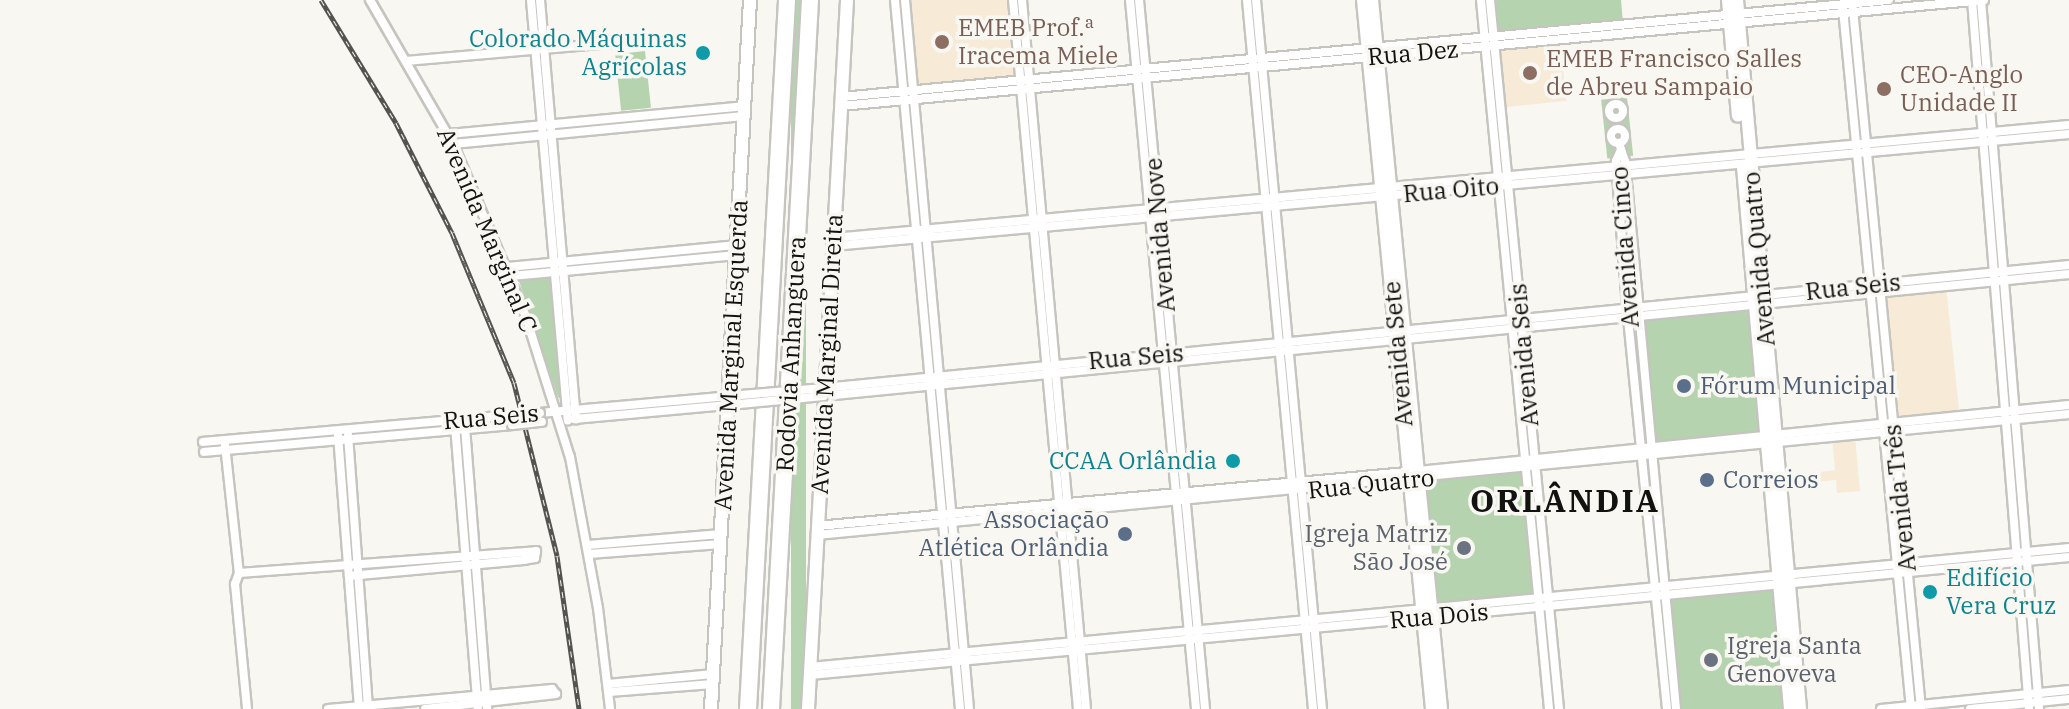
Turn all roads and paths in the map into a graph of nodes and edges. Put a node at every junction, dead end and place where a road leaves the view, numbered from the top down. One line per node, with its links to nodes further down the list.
1 (370, 0): 30 (street, Avenida Marginal C)
2 (531, 0): 28 (street)
3 (540, 0): 28 (street)
4 (750, 0): 36 (street, Avenida Marginal Esquerda)
5 (787, 0): 123 (highway, Rodovia Anhanguera)
6 (810, 0): 124 (highway, Rodovia Anhanguera)
7 (847, 0): 35 (street, Avenida Marginal Direita)
8 (895, 0): 34 (street)
9 (905, 0): 34 (street)
10 (1013, 0): 33 (street)
11 (1022, 0): 33 (street)
12 (1130, 0): 32 (street, Avenida Nove)
13 (1139, 0): 32 (street, Avenida Nove)
14 (1247, 0): 31 (street)
15 (1256, 0): 31 (street)
16 (1363, 0): 29 (street, Avenida Sete)
17 (1372, 0): 29 (street, Avenida Sete)
18 (1481, 0): 27 (street, Avenida Seis)
19 (1490, 0): 27 (street, Avenida Seis)
20 (1728, 0): 25 (street, Avenida Quatro)
21 (1737, 0): 25 (street, Avenida Quatro)
22 (1889, 0): 24 (street, Rua Dez)
23 (1978, 0): 24 (street, Rua Dez); 42 (street)
24 (1848, 6): 25 (street, Rua Dez); 44 (street, Avenida Três)
25 (1734, 19): 27 (street, Rua Dez); 45 (street, Avenida Quatro)
26 (636, 41): 28 (street)
27 (1489, 42): 29 (street, Rua Dez); 47 (street, Avenida Seis)
28 (540, 50): 30 (street); 39 (street)
29 (1372, 52): 31 (street, Rua Dez); 48 (street, Avenida Sete)
30 (407, 61): 40 (street, Avenida Marginal C)
31 (1258, 63): 32 (street, Rua Dez); 49 (street)
32 (1141, 74): 33 (street, Rua Dez); 50 (street, Avenida Nove)
33 (1025, 84): 34 (street, Rua Dez); 51 (street)
34 (909, 95): 35 (street, Rua Dez); 52 (street)
35 (841, 102): 53 (street, Avenida Marginal Direita)
36 (744, 111): 39 (street); 54 (street, Avenida Marginal Esquerda)
37 (1616, 117): 46 (street, Avenida Cinco)
38 (2069, 125): 42 (street, Rua Oito)
39 (547, 129): 40 (street); 43 (street); 56 (street)
40 (449, 134): 43 (street, Avenida Marginal C)
41 (2069, 134): 42 (street, Rua Oito)
42 (1987, 136): 44 (street, Rua Oito); 59 (street)
43 (453, 144): 57 (street, Avenida Marginal C)
44 (1862, 149): 45 (street, Rua Oito); 60 (street, Avenida Três)
45 (1746, 159): 46 (street, Rua Oito); 61 (street, Avenida Quatro)
46 (1621, 170): 47 (street, Rua Oito); 62 (street, Avenida Cinco)
47 (1503, 181): 48 (street, Rua Oito); 63 (street, Avenida Seis)
48 (1387, 191): 49 (street, Rua Oito); 64 (street, Avenida Sete)
49 (1270, 201): 50 (street, Rua Oito); 65 (street)
50 (1154, 212): 51 (street, Rua Oito); 66 (street, Avenida Nove)
51 (1038, 222): 52 (street, Rua Oito); 67 (street)
52 (921, 233): 53 (street, Rua Oito); 68 (street)
53 (833, 242): 69 (street, Avenida Marginal Direita)
54 (738, 250): 56 (street); 70 (street, Avenida Marginal Esquerda)
55 (2069, 265): 59 (street, Rua Seis)
56 (559, 267): 57 (street); 73 (street)
57 (510, 272): 73 (street, Avenida Marginal C)
58 (2069, 274): 59 (street, Rua Seis)
59 (1999, 276): 60 (street, Rua Seis); 74 (street)
60 (1875, 289): 61 (street, Rua Seis); 77 (street, Avenida Três)
61 (1758, 300): 62 (street, Rua Seis); 79 (street, Avenida Quatro)
62 (1633, 312): 63 (street, Rua Seis); 82 (street, Avenida Cinco); 83 (street, Avenida Cinco)
63 (1517, 324): 64 (street, Rua Seis); 84 (street, Avenida Seis)
64 (1401, 336): 65 (street, Rua Seis); 85 (street, Avenida Sete)
65 (1283, 348): 66 (street, Rua Seis); 86 (street)
66 (1167, 359): 67 (street, Rua Seis); 87 (street, Avenida Nove)
67 (1051, 369): 68 (street, Rua Seis); 88 (street)
68 (934, 380): 69 (street, Rua Seis); 89 (street)
69 (824, 392): 70 (street, Rua Seis, bridge); 90 (street, Avenida Marginal Direita)
70 (729, 401): 73 (street, Rua Seis); 91 (street, Avenida Marginal Esquerda)
71 (2069, 405): 74 (street, Rua Quatro)
72 (2069, 414): 74 (street, Rua Quatro)
73 (567, 415): 75 (street, Rua Seis, bridge); 93 (street, Avenida Marginal C)
74 (2010, 415): 77 (street, Rua Quatro); 95 (street)
75 (465, 424): 76 (street, Rua Seis); 97 (street)
76 (455, 425): 78 (street, Rua Seis); 97 (street)
77 (1889, 429): 79 (street, Rua Quatro); 98 (street, Avenida Três)
78 (343, 435): 80 (street, Rua Seis); 99 (street)
79 (1772, 440): 82 (street, Rua Quatro); 101 (street, Avenida Quatro)
80 (229, 445): 81 (street, Rua Seis); 100 (street)
81 (203, 447)
82 (1651, 452): 83 (street, Rua Quatro); 102 (street, Avenida Cinco)
83 (1641, 453): 84 (street, Rua Quatro); 102 (street, Avenida Cinco)
84 (1529, 464): 85 (street, Rua Quatro); 103 (street, Avenida Seis)
85 (1414, 475): 86 (street, Rua Quatro); 104 (street, Avenida Sete)
86 (1297, 486): 87 (street, Rua Quatro); 105 (street)
87 (1181, 497): 88 (street, Rua Quatro); 106 (street, Avenida Nove)
88 (1063, 508): 89 (street, Rua Quatro); 107 (street)
89 (947, 518): 90 (street, Rua Quatro); 108 (street)
90 (817, 530): 109 (street, Avenida Marginal Direita)
91 (721, 539): 93 (street); 110 (street, Avenida Marginal Esquerda)
92 (2069, 548): 95 (street, Rua Dois)
93 (588, 550): 111 (street, Avenida Marginal C)
94 (524, 556): 97 (street)
95 (2022, 557): 96 (street, Rua Dois); 98 (street, Rua Dois); 114 (street)
96 (2069, 557)
97 (470, 560): 99 (street); 115 (street)
98 (1903, 569): 101 (street, Rua Dois); 116 (street, Avenida Três)
99 (354, 571): 100 (street); 117 (street)
100 (239, 573): 118 (street)
101 (1784, 580): 102 (street, Rua Dois); 140 (street, Avenida Quatro); 141 (street, Avenida Quatro)
102 (1660, 591): 103 (street, Rua Dois); 138 (street, Avenida Cinco); 139 (street, Avenida Cinco)
103 (1543, 602): 104 (street, Rua Dois); 136 (street, Avenida Seis); 137 (street, Avenida Seis)
104 (1427, 613): 105 (street, Rua Dois); 134 (street, Avenida Sete); 135 (street, Avenida Sete)
105 (1310, 624): 106 (street, Rua Dois); 132 (street); 133 (street)
106 (1193, 635): 107 (street, Rua Dois); 130 (street, Avenida Nove); 131 (street, Avenida Nove)
107 (1077, 646): 108 (street, Rua Dois); 128 (street); 129 (street)
108 (960, 656): 109 (street, Rua Dois); 126 (street); 127 (street)
109 (810, 671): 125 (street, Avenida Marginal Direita)
110 (713, 679): 111 (street); 122 (street, Avenida Marginal Esquerda)
111 (608, 688): 121 (street, Avenida Marginal C)
112 (2069, 690): 114 (street)
113 (2069, 699): 114 (street)
114 (2033, 701): 116 (street); 143 (street)
115 (482, 703): 115 (street); 117 (street); 120 (street)
116 (1916, 707): 142 (street)
117 (364, 708): 119 (street)
118 (246, 709)
119 (328, 709)
120 (425, 709)
121 (610, 709)
122 (711, 709)
123 (748, 709)
124 (771, 709)
125 (808, 709)
126 (960, 709)
127 (969, 709)
128 (1078, 709)
129 (1086, 709)
130 (1196, 709)
131 (1205, 709)
132 (1313, 709)
133 (1322, 709)
134 (1432, 709)
135 (1441, 709)
136 (1549, 709)
137 (1559, 709)
138 (1667, 709)
139 (1676, 709)
140 (1790, 709)
141 (1800, 709)
142 (1881, 709)
143 (1970, 709)

